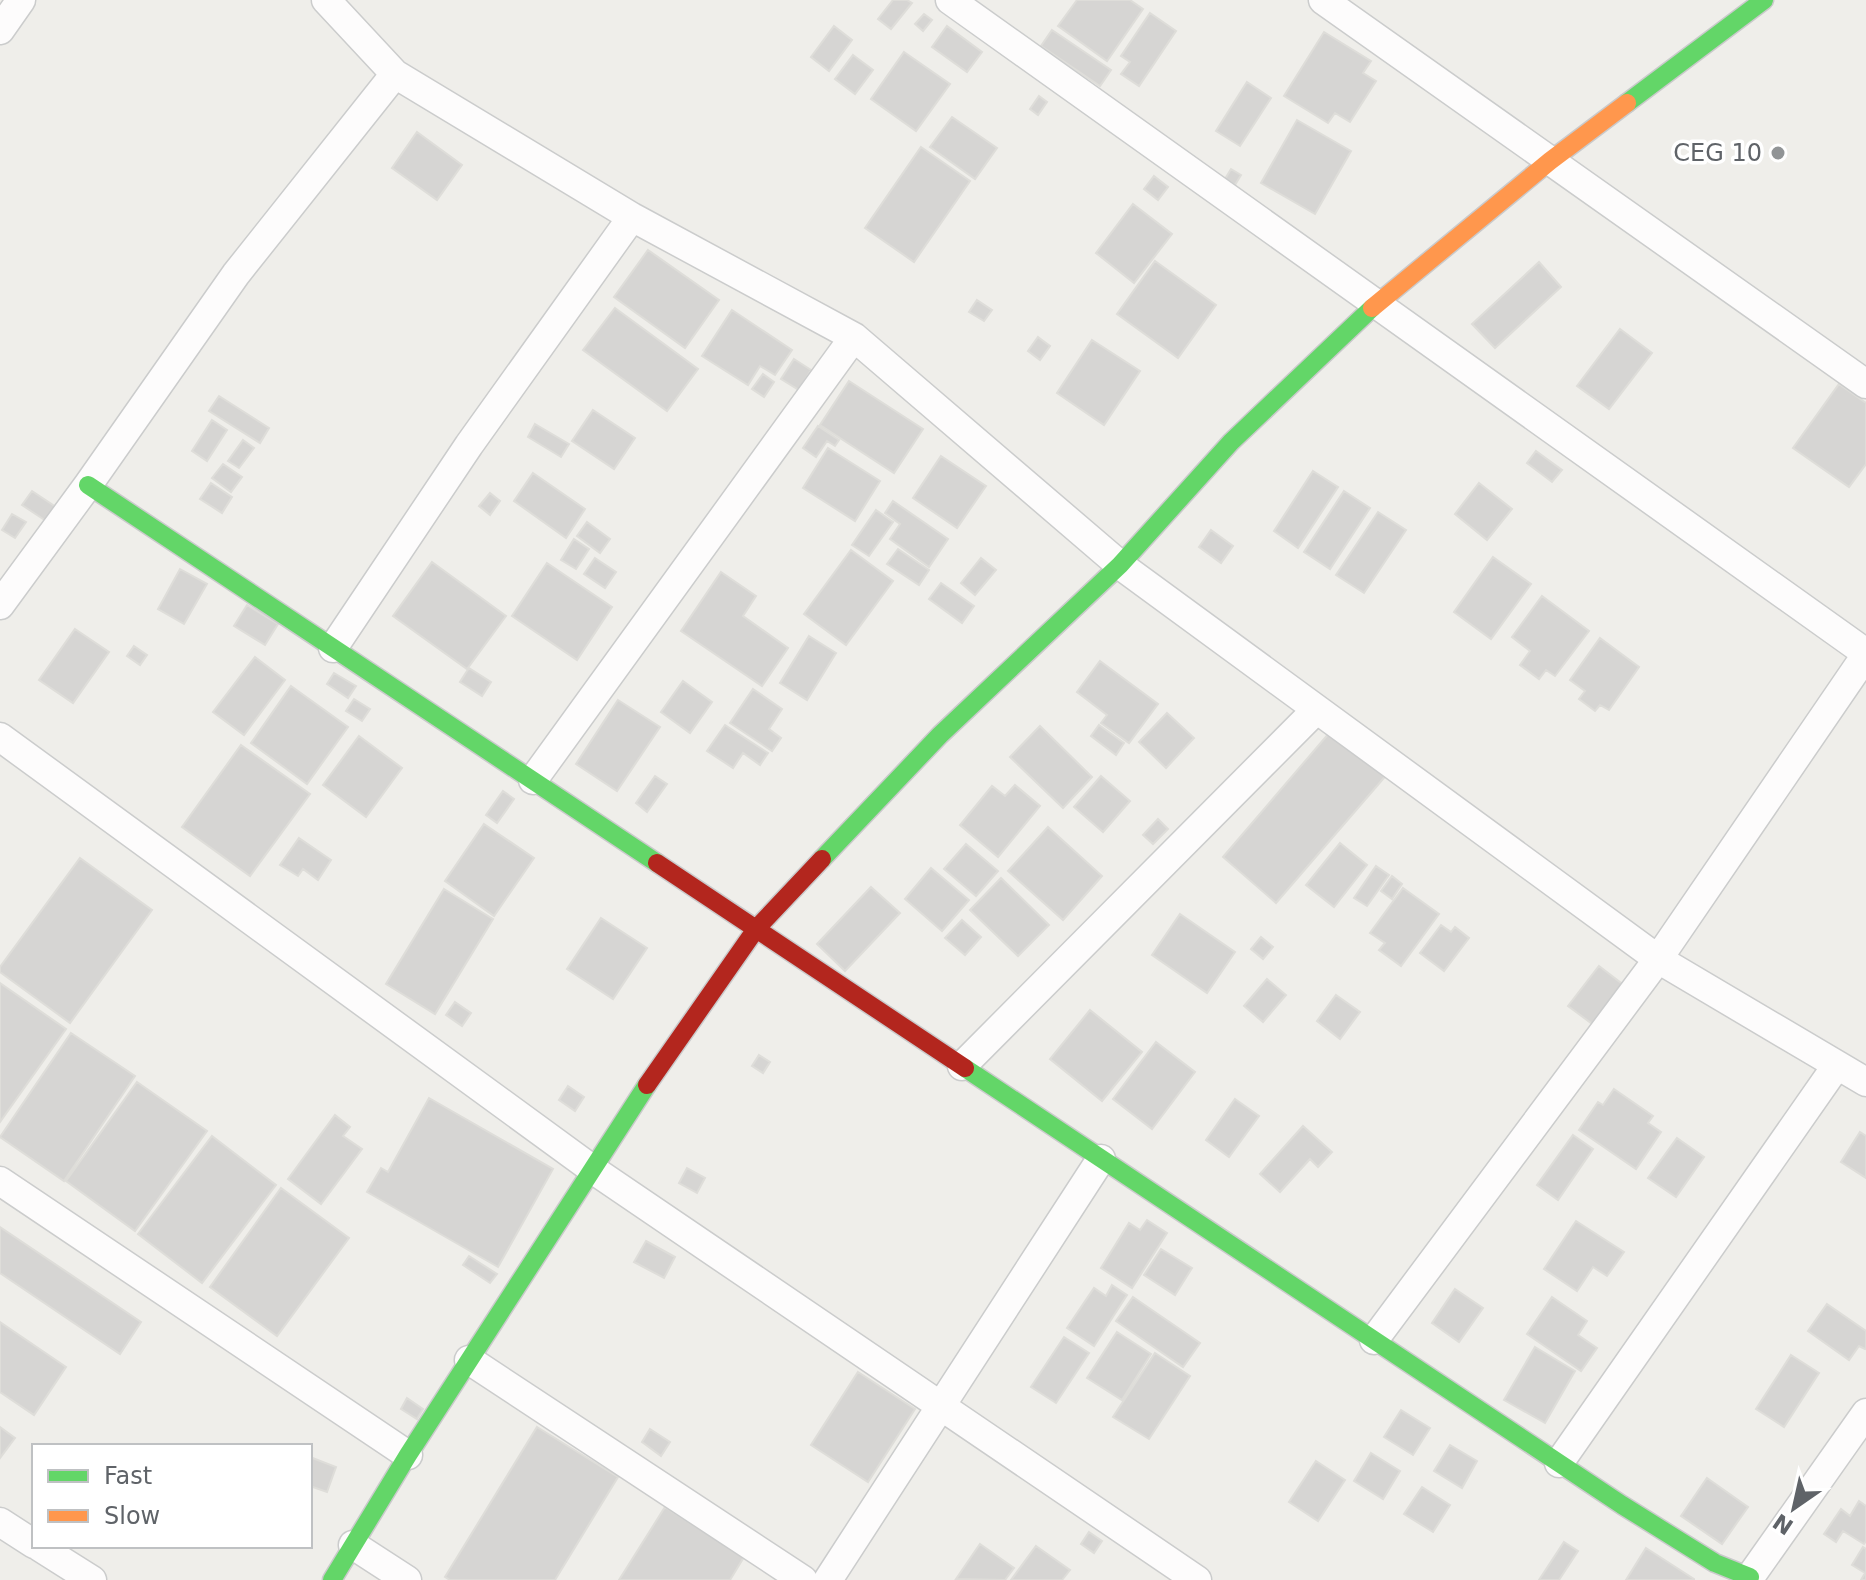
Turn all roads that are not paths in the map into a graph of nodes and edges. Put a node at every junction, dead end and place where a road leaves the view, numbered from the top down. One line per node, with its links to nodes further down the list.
1 (21, 0): 6 (street)
2 (326, 0): 7 (street)
3 (950, 0): 10 (street)
4 (1323, 0): 8 (street)
5 (1764, 0): 8 (street)
6 (0, 30)
7 (395, 74): 9 (street); 13 (street)
8 (1550, 161): 10 (street); 12 (street)
9 (632, 217): 11 (street); 16 (street)
10 (1376, 304): 14 (street); 17 (street)
11 (854, 337): 14 (street); 20 (street)
12 (1866, 384)
13 (88, 485): 15 (street); 16 (street)
14 (1120, 565): 18 (street); 21 (street)
15 (0, 605)
16 (333, 648): 20 (street)
17 (1866, 654): 22 (street)
18 (1316, 710): 22 (street); 24 (street)
19 (0, 737): 27 (street)
20 (533, 780): 21 (street)
21 (756, 929): 24 (street); 27 (street)
22 (1658, 959): 23 (street); 29 (street)
23 (1837, 1065): 25 (street); 34 (street)
24 (962, 1066): 26 (street)
25 (1866, 1082)
26 (1101, 1159): 29 (street); 31 (street)
27 (592, 1169): 30 (street); 31 (street)
28 (0, 1181): 33 (street)
29 (1374, 1340): 34 (street)
30 (469, 1360): 33 (street); 44 (street)
31 (941, 1406): 39 (street); 45 (street)
32 (1866, 1413): 40 (street)
33 (408, 1455): 37 (street)
34 (1559, 1463): 40 (street)
35 (0, 1522): 36 (street)
36 (32, 1542)
37 (353, 1545): 42 (street); 43 (street)
38 (41, 1548): 41 (street)
39 (1162, 1570): 46 (street)
40 (1749, 1579)
41 (92, 1580)
42 (332, 1580)
43 (407, 1580)
44 (803, 1580)
45 (828, 1580)
46 (1197, 1580)

